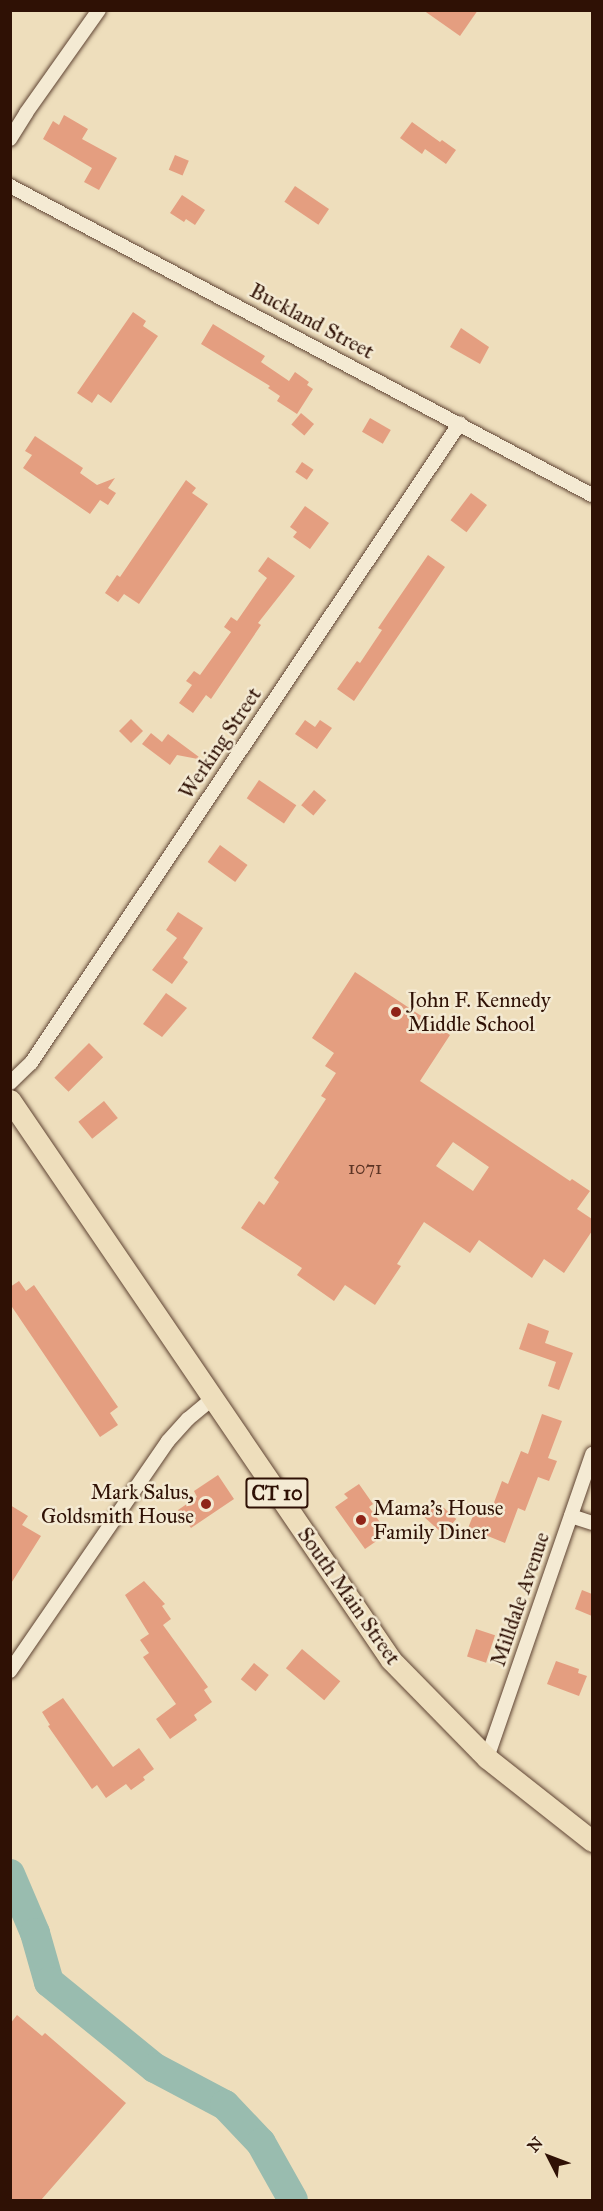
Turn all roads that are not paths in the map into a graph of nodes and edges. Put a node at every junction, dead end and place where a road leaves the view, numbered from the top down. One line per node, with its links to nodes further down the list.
1 (99, 10): 2 (street)
2 (10, 139)
3 (10, 186): 4 (street, Buckland Street)
4 (460, 423): 5 (street, Buckland Street); 6 (street, Werking Street)
5 (592, 495)
6 (10, 1083)
7 (10, 1100): 8 (highway, South Main Street / CT 10)
8 (213, 1398): 12 (street); 13 (highway, South Main Street / CT 10)
9 (592, 1454): 10 (street, Milldale Avenue)
10 (571, 1516): 11 (street); 13 (street, Milldale Avenue)
11 (592, 1523)
12 (10, 1671)
13 (487, 1758): 14 (highway, South Main Street / CT 10)
14 (592, 1841)

